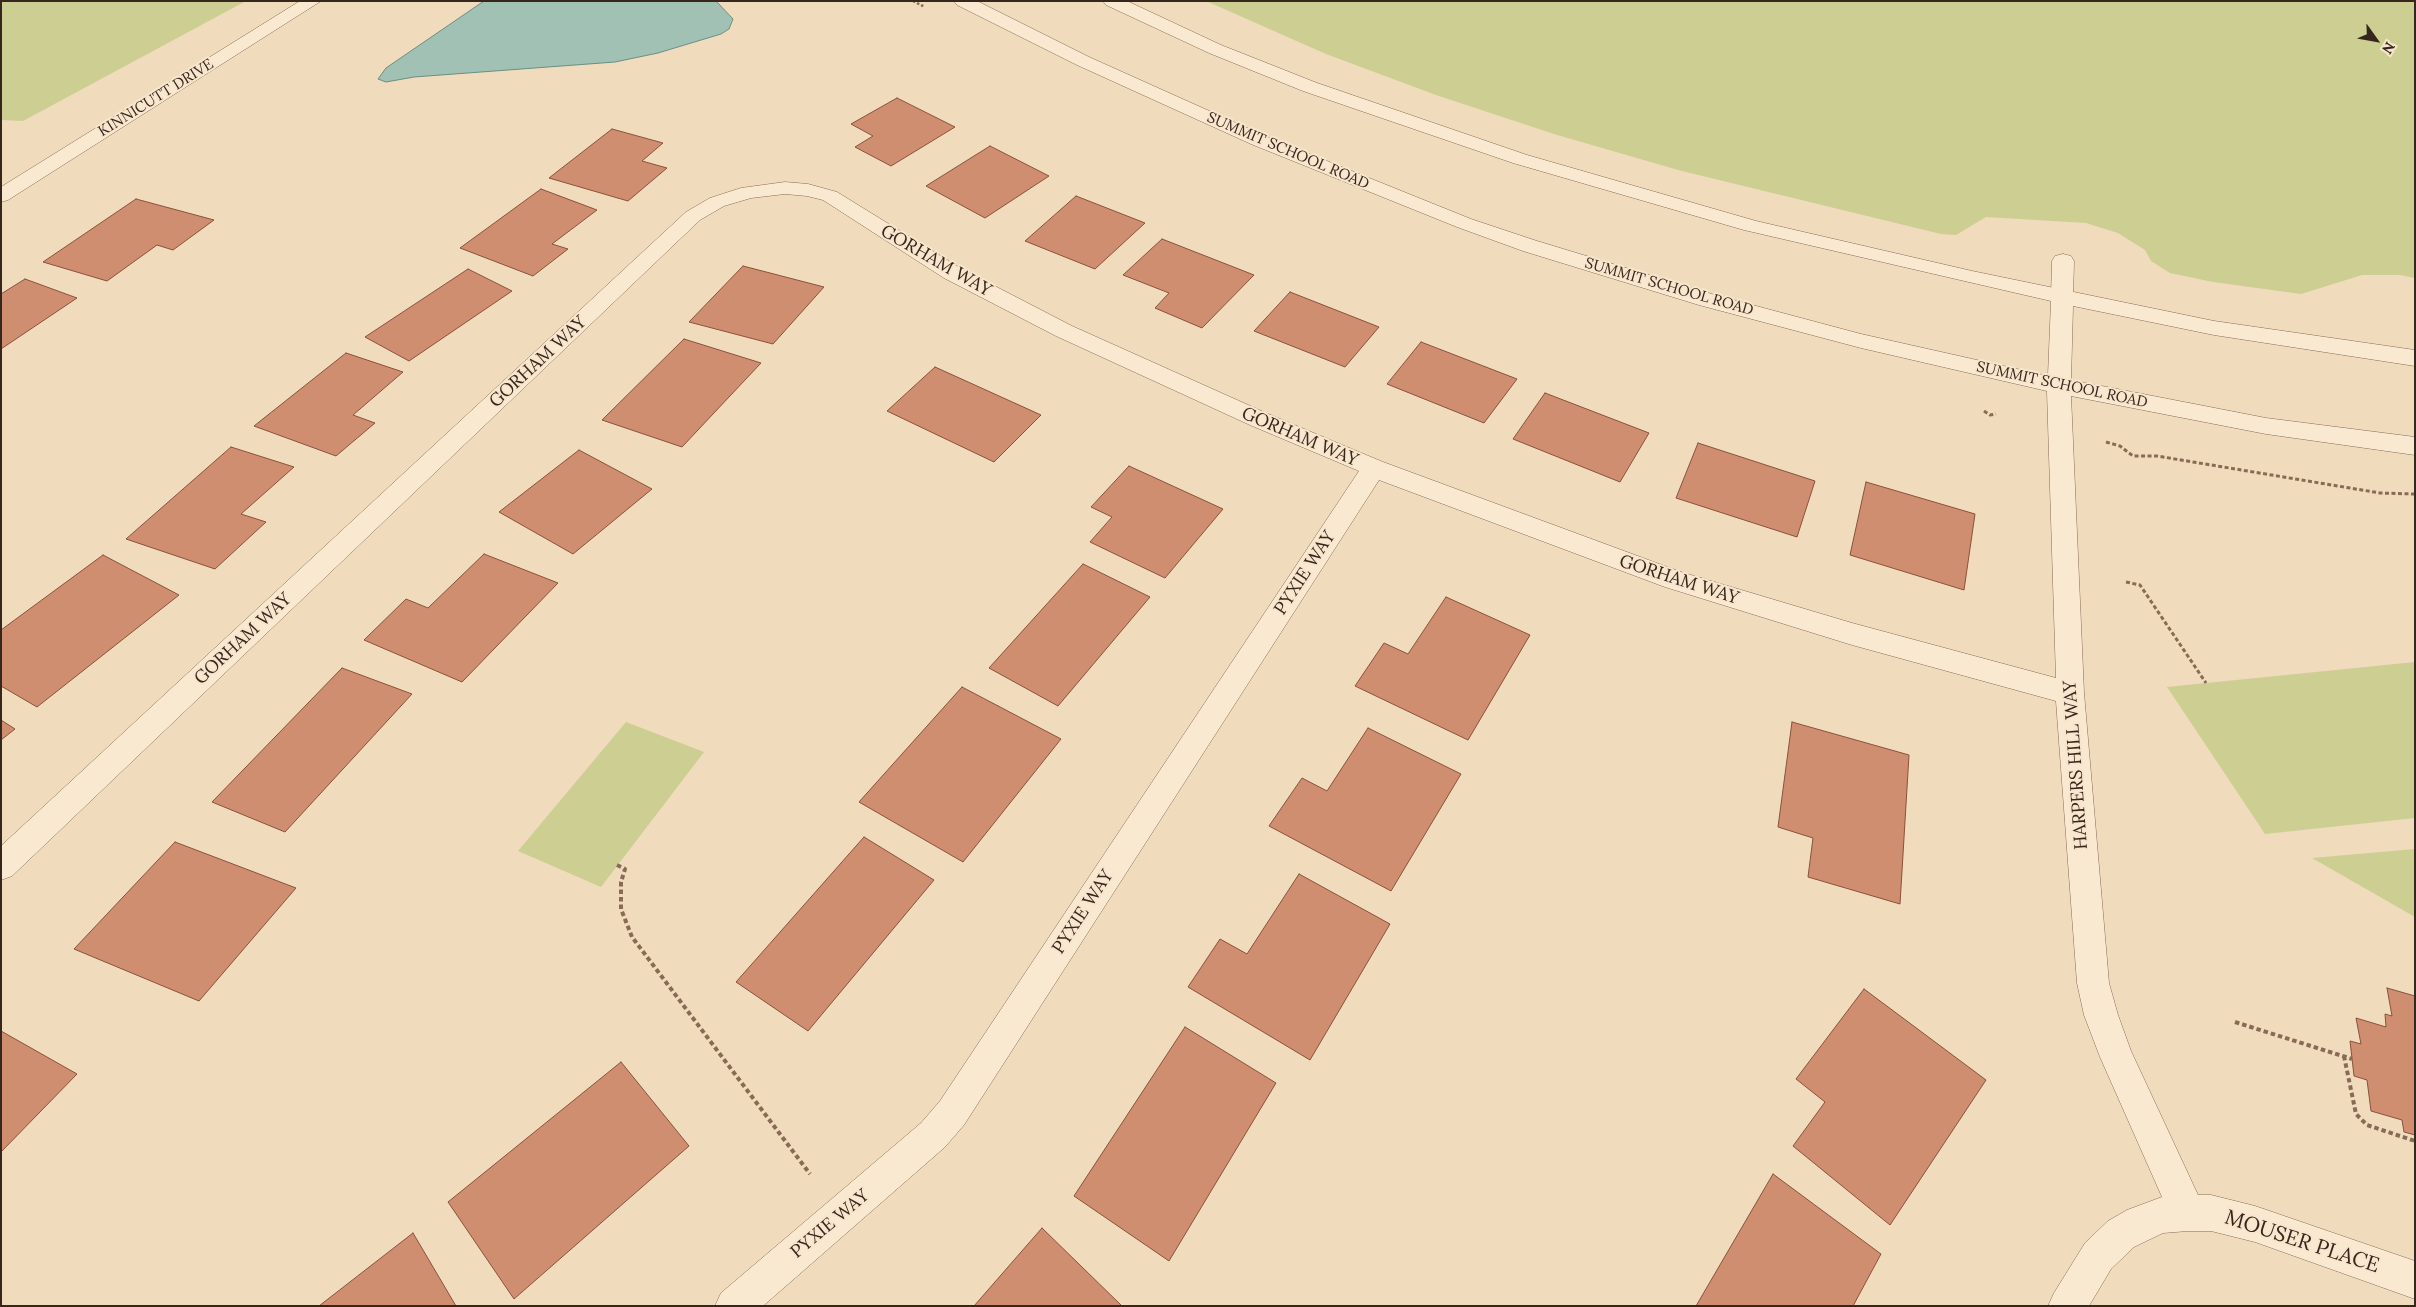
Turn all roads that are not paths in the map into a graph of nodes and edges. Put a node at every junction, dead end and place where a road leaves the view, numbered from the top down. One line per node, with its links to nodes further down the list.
1 (312, 1): 4 (street, KINNICUTT DRIVE)
2 (963, 1): 8 (street, SUMMIT SCHOOL ROAD)
3 (1112, 1): 6 (street)
4 (1, 196)
5 (2063, 261): 6 (street, HARPERS HILL WAY)
6 (2062, 298): 7 (street); 8 (street, HARPERS HILL WAY)
7 (2415, 358)
8 (2059, 386): 9 (street, SUMMIT SCHOOL ROAD); 11 (street, HARPERS HILL WAY)
9 (2415, 446)
10 (1374, 468): 11 (street, GORHAM WAY); 12 (street, GORHAM WAY); 15 (street, PYXIE WAY)
11 (2070, 693): 13 (street, HARPERS HILL WAY)
12 (1, 866)
13 (2188, 1213): 14 (street, MOUSER PLACE); 16 (street, MOUSER PLACE)
14 (2415, 1280)
15 (734, 1306)
16 (2067, 1306)

